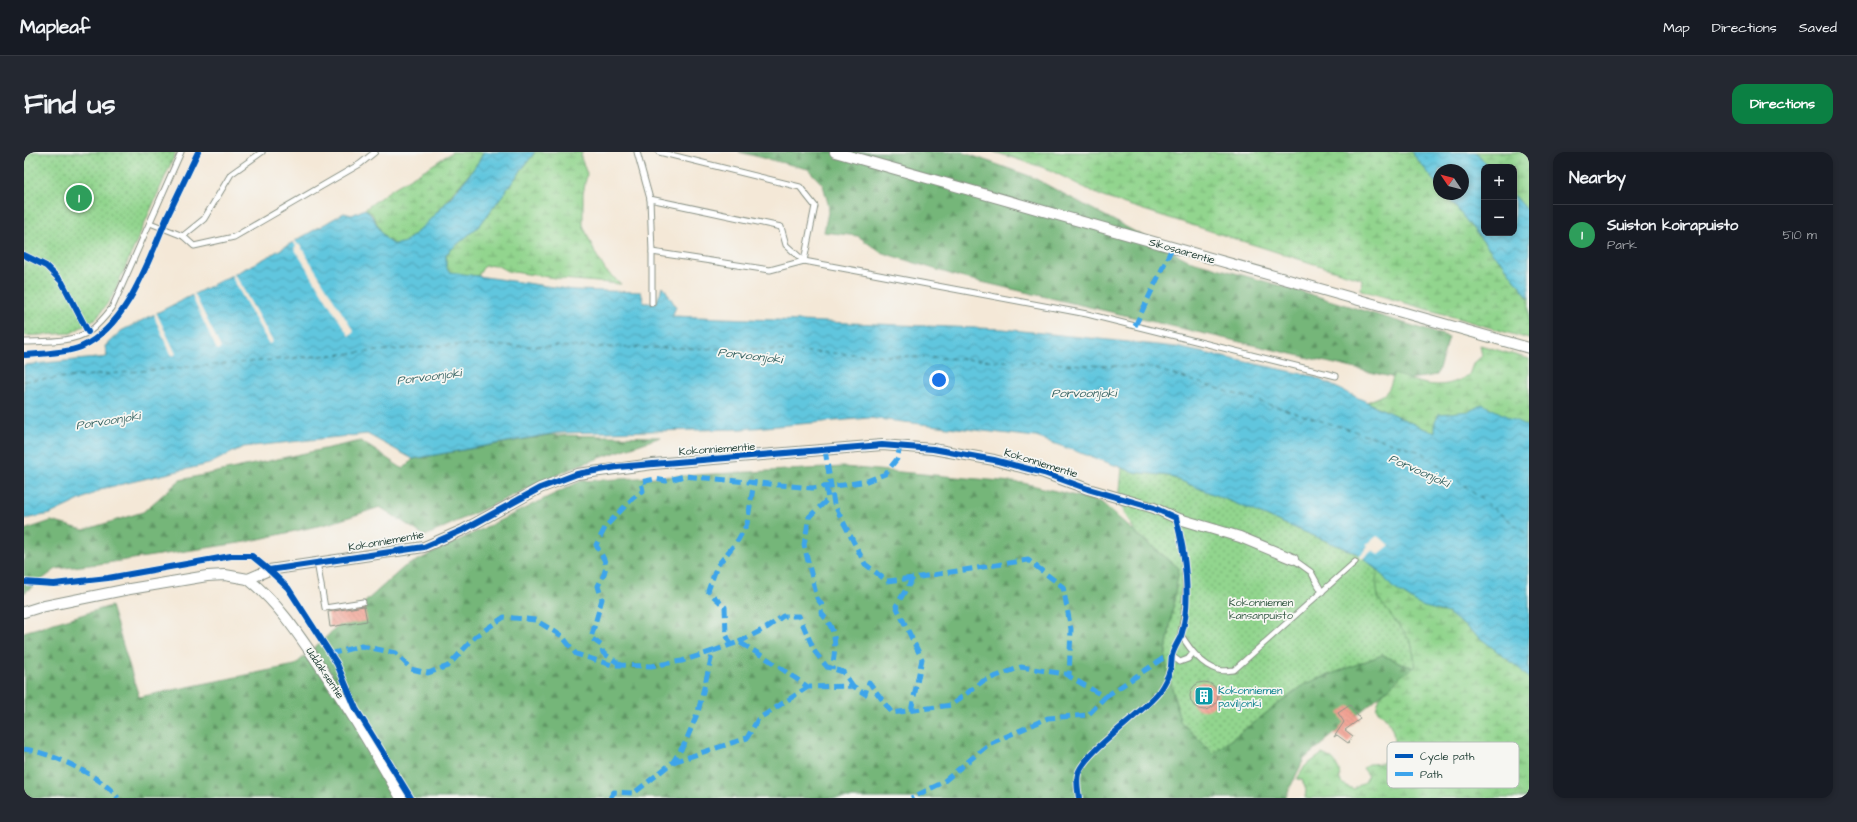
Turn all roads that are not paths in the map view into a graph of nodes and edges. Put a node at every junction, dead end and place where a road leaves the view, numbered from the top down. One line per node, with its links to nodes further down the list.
1 (181, 152): 8 (lane)
2 (262, 152): 9 (lane)
3 (375, 152): 9 (lane)
4 (637, 152): 7 (lane)
5 (659, 152): 11 (lane)
6 (835, 152): 14 (street, Sikosaarentie)
7 (650, 199): 10 (lane); 11 (lane)
8 (150, 223): 9 (lane); 13 (lane)
9 (183, 236)
10 (652, 252): 11 (lane); 12 (lane)
11 (804, 261): 15 (lane)
12 (652, 303)
13 (24, 342)
14 (1529, 348)
15 (1336, 376)
16 (1176, 518): 17 (street, Kokonniementie); 18 (street, Kokonniementie); 24 (lane)
17 (1293, 559): 21 (lane)
18 (317, 562): 20 (street, Kokonniementie); 22 (lane)
19 (1355, 562): 21 (lane)
20 (248, 579): 23 (street); 28 (street, Uddaksentie)
21 (1322, 592): 25 (lane)
22 (363, 602)
23 (24, 612)
24 (1181, 635): 25 (lane); 26 (lane)
25 (1193, 653): 26 (lane)
26 (1172, 656): 27 (lane)
27 (1170, 670)
28 (401, 798)

